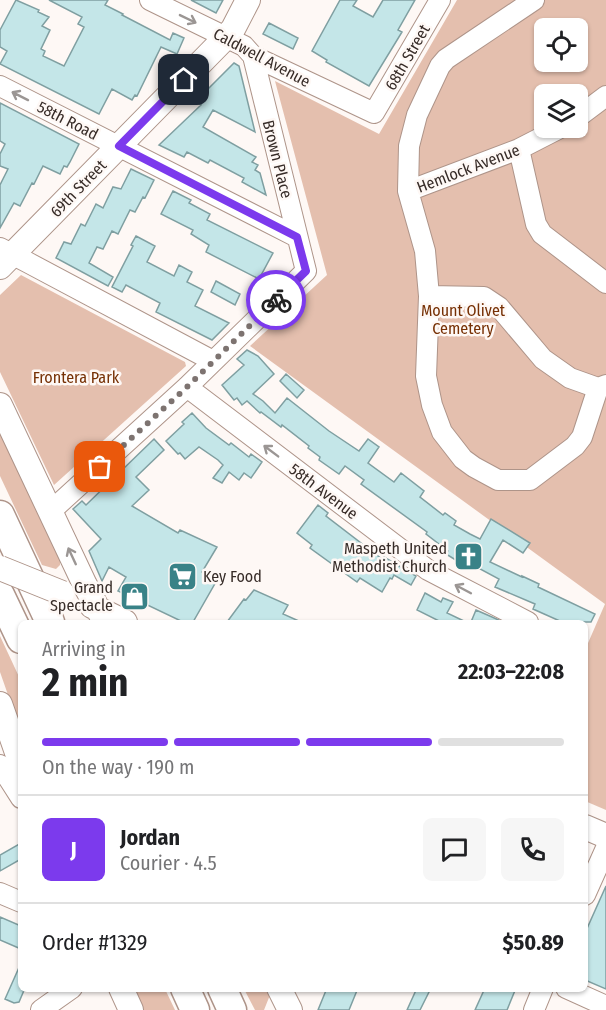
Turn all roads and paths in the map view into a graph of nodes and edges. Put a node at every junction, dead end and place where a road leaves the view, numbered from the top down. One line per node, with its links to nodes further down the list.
1 (150, 0): 5 (street, Caldwell Avenue, one-way to 5)
2 (249, 0): 5 (main road, 69th Street)
3 (440, 0): 10 (street, 68th Street)
4 (534, 0): 14 (street)
5 (226, 37): 6 (street, Caldwell Avenue); 12 (main road, 69th Street)
6 (253, 56): 10 (street, Caldwell Avenue); 15 (street, Brown Place)
7 (0, 86): 12 (street, 58th Road, one-way to 7)
8 (606, 96): 9 (street)
9 (588, 110)
10 (374, 113)
11 (540, 138): 13 (street, Hemlock Avenue)
12 (119, 146): 15 (street, 58th Road); 16 (main road, 69th Street)
13 (519, 149): 14 (street, Hemlock Avenue); 17 (street)
14 (408, 191): 18 (street)
15 (297, 237): 19 (street, Brown Place)
16 (4, 257): 19 (street)
17 (606, 283)
18 (429, 297): 21 (street); 21 (street)
19 (213, 361): 20 (street, Brown Place)
20 (187, 387): 23 (street, Brown Place); 30 (street, 58th Avenue, one-way to 20)
21 (602, 387)
22 (0, 405): 23 (main road)
23 (51, 511): 27 (main road, one-way to 23)
24 (0, 515): 28 (highway)
25 (0, 568): 27 (main road, bridge)
26 (0, 594): 31 (highway)
27 (101, 616): 29 (main road)
28 (49, 620)
29 (117, 620)
30 (516, 620)
31 (18, 633)
32 (0, 704): 33 (main road)
33 (18, 755)
34 (0, 765): 35 (street)
35 (18, 793)
36 (588, 827): 37 (main road)
37 (606, 836)
38 (606, 848): 39 (street)
39 (588, 888)
40 (0, 893): 41 (street)
41 (18, 902)
42 (66, 992): 49 (street)
43 (123, 992): 50 (main road)
44 (187, 992): 51 (highway)
45 (224, 992): 52 (highway)
46 (541, 992): 53 (street)
47 (575, 992): 48 (street)
48 (606, 1006)
49 (41, 1010)
50 (131, 1010)
51 (195, 1010)
52 (232, 1010)
53 (534, 1010)

